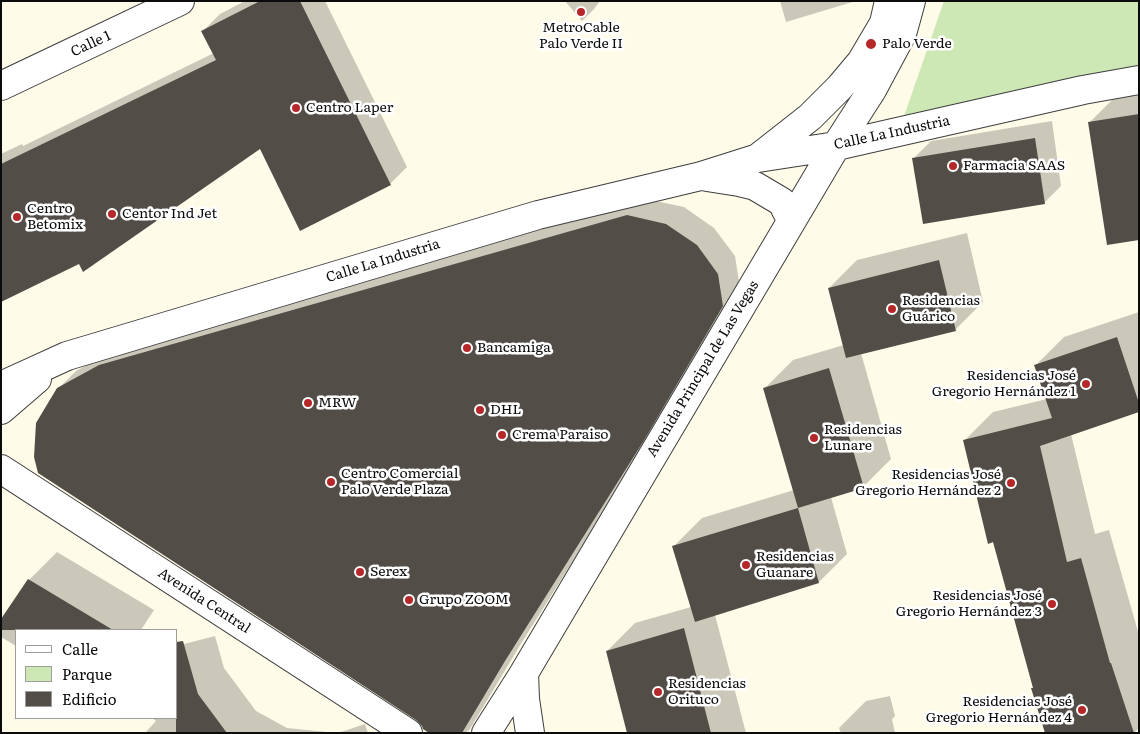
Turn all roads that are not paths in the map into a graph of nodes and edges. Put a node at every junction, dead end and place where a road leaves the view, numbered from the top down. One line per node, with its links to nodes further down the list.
1 (180, 1): 5 (street, Calle 1)
2 (889, 1): 7 (street)
3 (910, 1): 6 (street, Avenida Principal de Las Vegas)
4 (1139, 80): 6 (street, Calle La Industria)
5 (1, 86)
6 (836, 146): 7 (street, Calle La Industria); 9 (street, Avenida Principal de Las Vegas)
7 (758, 158): 8 (street, Calle La Industria)
8 (700, 176): 9 (street, Calle La Industria); 10 (street, Calle La Industria)
9 (791, 220): 14 (street, Avenida Principal de Las Vegas)
10 (67, 356): 11 (street, Calle La Industria); 12 (street, Calle La Industria)
11 (1, 386)
12 (1, 410)
13 (1, 469): 15 (street, Avenida Central)
14 (524, 673): 16 (street, Avenida Principal de Las Vegas); 17 (street)
15 (408, 733)
16 (486, 733)
17 (530, 733)

